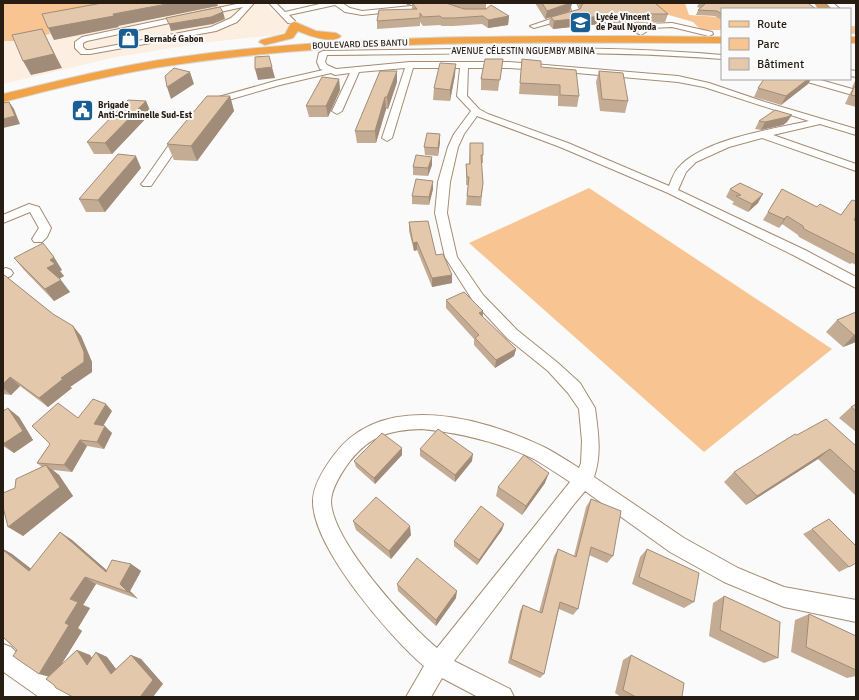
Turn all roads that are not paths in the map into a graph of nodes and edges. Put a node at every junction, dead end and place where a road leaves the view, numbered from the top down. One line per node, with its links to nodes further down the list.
1 (250, 3): 1 (street)
2 (272, 3): 9 (street)
3 (333, 3): 9 (street)
4 (337, 3): 8 (street)
5 (375, 3): 6 (street)
6 (391, 3)
7 (573, 3): 11 (street)
8 (440, 5)
9 (284, 14): 10 (street)
10 (295, 25): 16 (highway); 17 (highway)
11 (534, 26): 12 (highway); 13 (highway)
12 (515, 34): 13 (highway, BOULEVARD DES BANTU); 16 (highway, BOULEVARD DES BANTU)
13 (543, 34): 14 (highway, BOULEVARD DES BANTU)
14 (721, 34)
15 (721, 40): 16 (highway, BOULEVARD DES BANTU)
16 (358, 41): 17 (highway, BOULEVARD DES BANTU); 18 (highway, BOULEVARD DES BANTU); 20 (highway)
17 (255, 45): 28 (highway, BOULEVARD DES BANTU)
18 (282, 48): 19 (highway); 28 (highway, BOULEVARD DES BANTU)
19 (323, 53): 20 (street, AVENUE CÉLESTIN NGUEMBY MBINA); 25 (street)
20 (343, 53): 21 (street, AVENUE CÉLESTIN NGUEMBY MBINA)
21 (721, 57)
22 (410, 65): 23 (street); 24 (street); 36 (street)
23 (464, 65): 31 (street); 32 (street)
24 (356, 70): 25 (street); 30 (street)
25 (330, 71): 29 (street)
26 (810, 80): 27 (street)
27 (856, 93)
28 (4, 97)
29 (202, 109)
30 (337, 111)
31 (476, 111): 39 (street); 43 (street)
32 (818, 122): 34 (street); 35 (street)
33 (189, 124): 38 (street)
34 (856, 132)
35 (763, 135): 37 (street); 39 (street)
36 (387, 138)
37 (856, 168)
38 (147, 184)
39 (672, 191): 42 (street)
40 (3, 219): 41 (street)
41 (38, 239)
42 (856, 283)
43 (584, 480): 44 (street); 46 (street); 46 (street)
44 (856, 611)
45 (3, 655): 47 (street)
46 (438, 664): 48 (street); 49 (street)
47 (59, 697)
48 (418, 697)
49 (502, 697)

